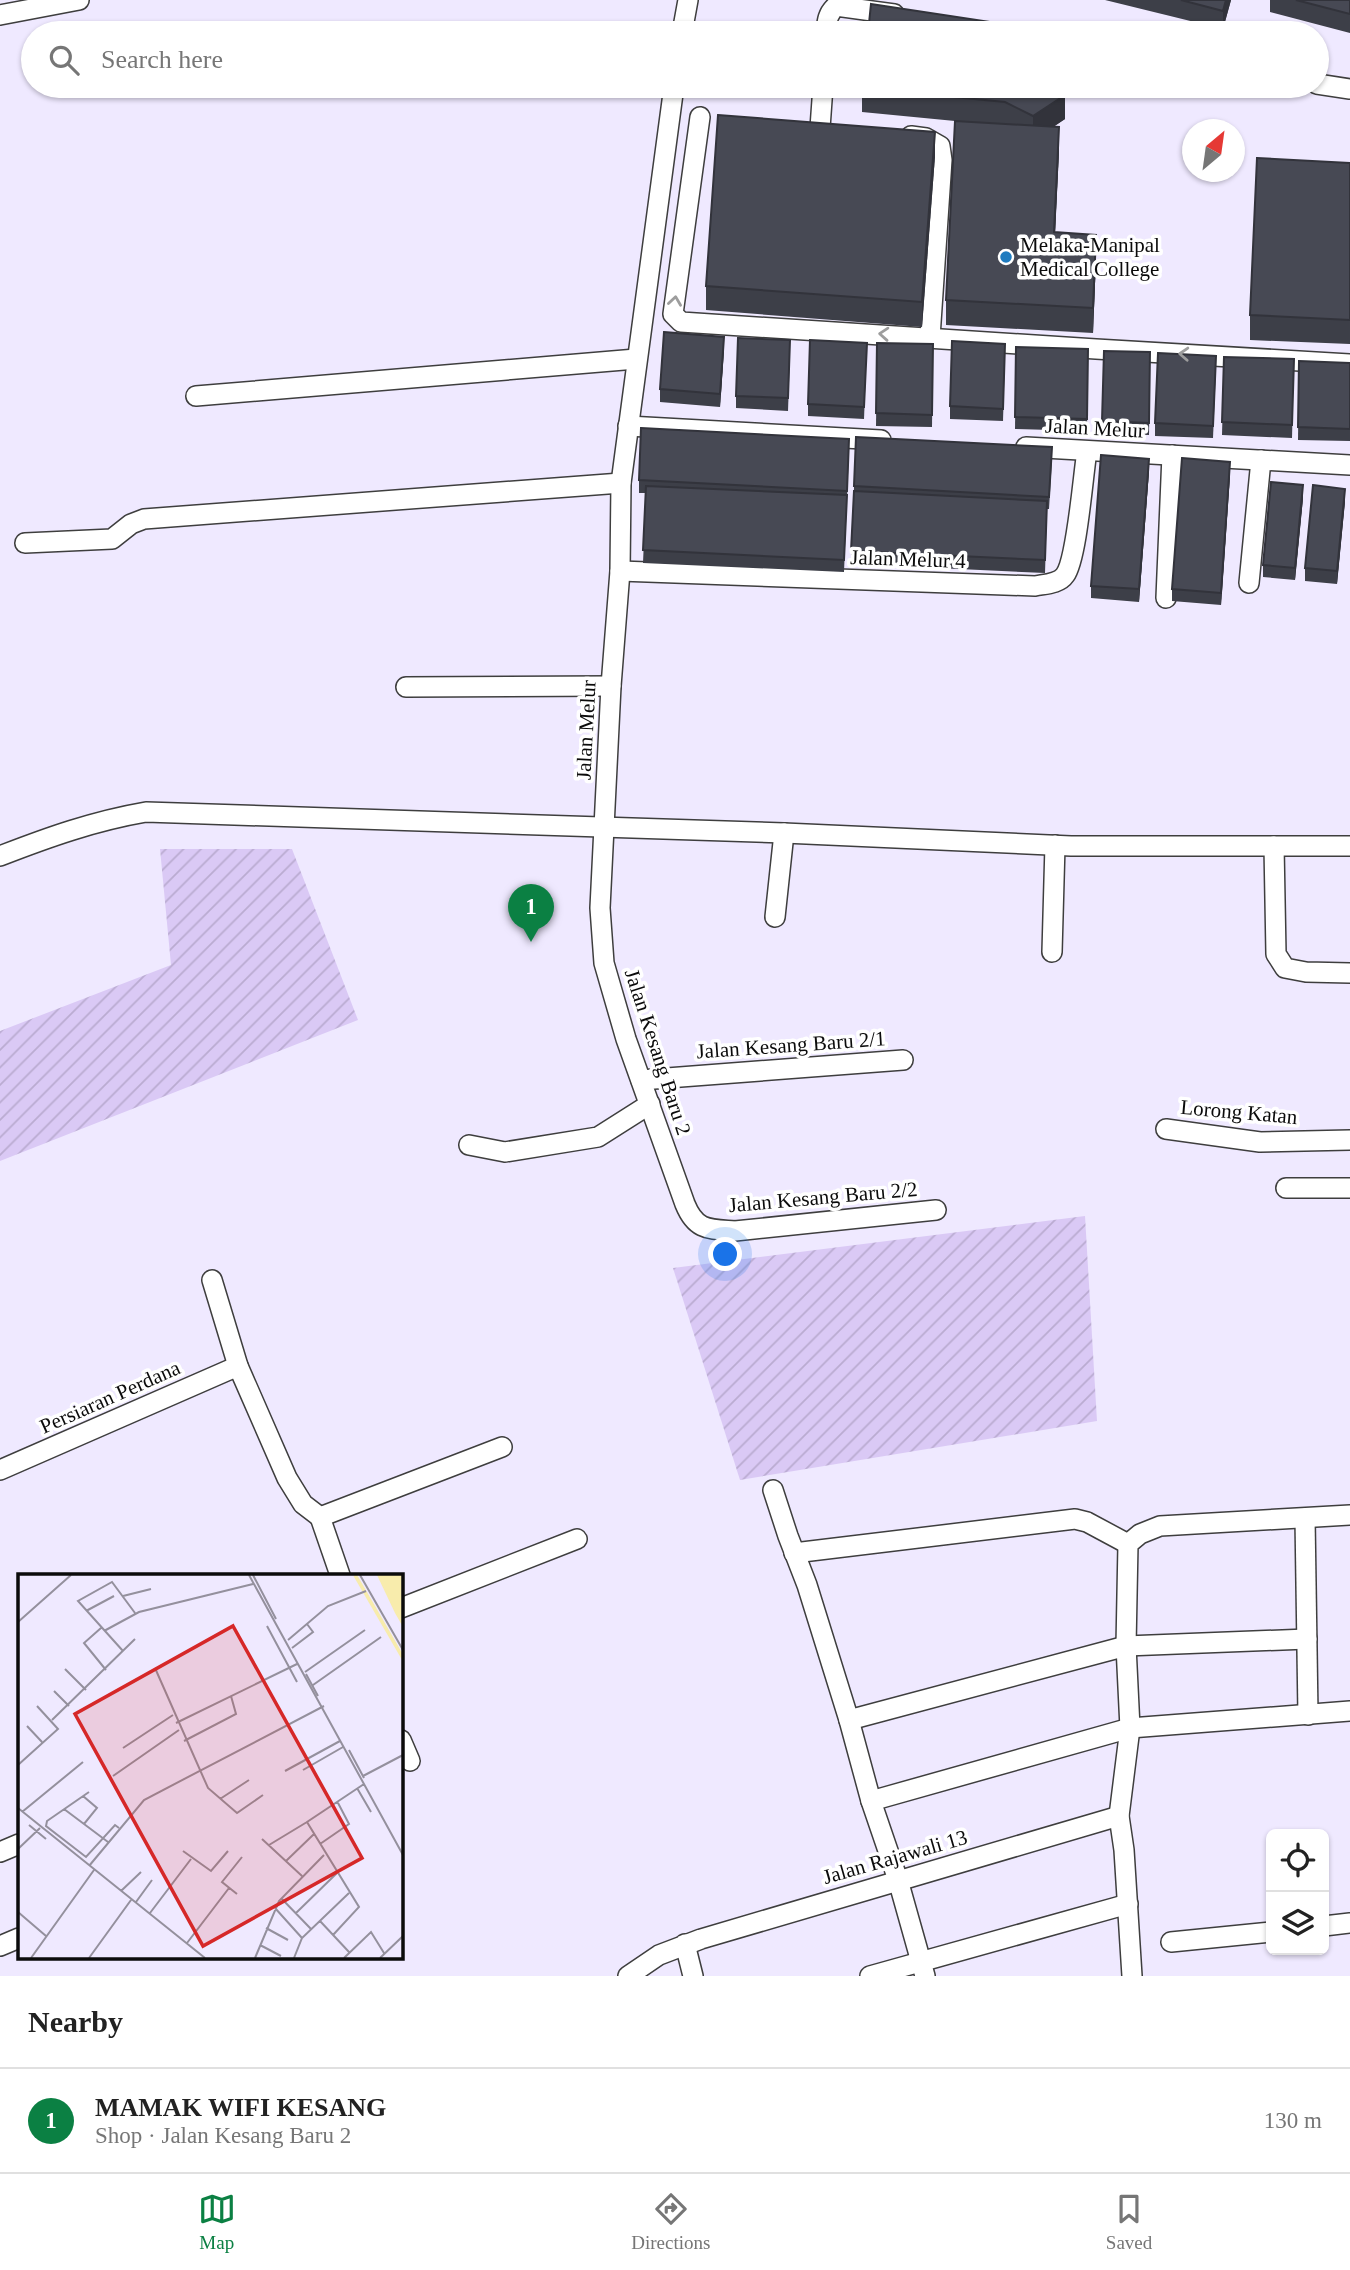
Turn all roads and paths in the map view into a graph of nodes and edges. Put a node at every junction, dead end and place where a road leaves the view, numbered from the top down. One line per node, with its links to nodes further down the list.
1 (79, 0): 3 (street)
2 (688, 0): 5 (street)
3 (0, 15)
4 (907, 16): 6 (street)
5 (684, 21)
6 (827, 21)
7 (1329, 86): 8 (street)
8 (1350, 89)
9 (672, 98): 11 (street, Jalan Melur)
10 (822, 98): 12 (street)
11 (668, 119): 14 (street, one-way to 11); 15 (street, Jalan Melur)
12 (820, 128)
13 (886, 134): 14 (street)
14 (930, 337): 16 (street, one-way to 14)
15 (636, 359): 17 (street); 18 (street, Jalan Melur)
16 (1350, 364)
17 (196, 396)
18 (628, 426): 19 (street); 25 (street, Jalan Melur)
19 (906, 441)
20 (1003, 446): 21 (street, Jalan Melur)
21 (1087, 451): 22 (street, Jalan Melur); 27 (street, Jalan Melur 4)
22 (1172, 455): 23 (street, Jalan Melur); 29 (street)
23 (1261, 460): 24 (street, Jalan Melur); 28 (street)
24 (1350, 465)
25 (621, 483): 26 (street); 27 (street, Jalan Melur)
26 (25, 543)
27 (620, 570): 30 (street, Jalan Melur)
28 (1250, 583)
29 (1166, 598)
30 (611, 686): 31 (street); 32 (street, Jalan Melur)
31 (406, 687)
32 (603, 827): 33 (street); 37 (street); 42 (street, Jalan Kesang Baru 2)
33 (784, 833): 34 (street); 38 (street)
34 (1055, 845): 35 (street); 39 (street)
35 (1274, 846): 36 (street); 40 (street)
36 (1350, 846)
37 (0, 856)
38 (775, 917)
39 (1052, 952)
40 (1350, 973)
41 (903, 1060): 42 (street, Jalan Kesang Baru 2/1)
42 (641, 1080): 43 (street, Jalan Kesang Baru 2)
43 (650, 1104): 46 (street); 49 (street, Jalan Kesang Baru 2)
44 (1166, 1129): 45 (street, Lorong Katan)
45 (1350, 1140)
46 (469, 1145)
47 (1286, 1188): 48 (street)
48 (1350, 1188)
49 (685, 1204): 50 (street, Jalan Kesang Baru 2/2)
50 (936, 1210)
51 (212, 1280): 52 (street)
52 (238, 1366): 54 (street, Persiaran Perdana); 57 (street)
53 (502, 1447): 57 (street)
54 (0, 1470)
55 (774, 1490): 61 (street)
56 (1350, 1515): 58 (street)
57 (320, 1517): 62 (street)
58 (1305, 1518): 60 (street); 64 (street)
59 (577, 1539): 63 (street)
60 (1128, 1544): 61 (street); 65 (street)
61 (794, 1553): 68 (street)
62 (340, 1574)
63 (402, 1608)
64 (1307, 1639): 65 (street); 67 (street)
65 (1126, 1646): 68 (street); 69 (street)
66 (1350, 1712): 67 (street)
67 (1308, 1715): 69 (street)
68 (849, 1720): 72 (street)
69 (1130, 1728): 72 (street); 73 (street)
70 (402, 1742): 71 (street)
71 (410, 1761)
72 (871, 1801): 76 (street)
73 (1119, 1816): 76 (street, Jalan Rajawali 13); 77 (street)
74 (18, 1843): 75 (street)
75 (0, 1852)
76 (898, 1880): 83 (street, Jalan Rajawali 13); 85 (street)
77 (1128, 1904): 85 (street); 89 (street)
78 (1350, 1923): 79 (street)
79 (1329, 1925)
80 (1266, 1932): 82 (street)
81 (18, 1938): 84 (street)
82 (1171, 1942)
83 (685, 1944): 86 (street, Jalan Rajawali 13); 87 (street)
84 (0, 1946)
85 (923, 1969): 88 (street)
86 (628, 1976)
87 (693, 1976)
88 (870, 1976)
89 (1132, 1976)

